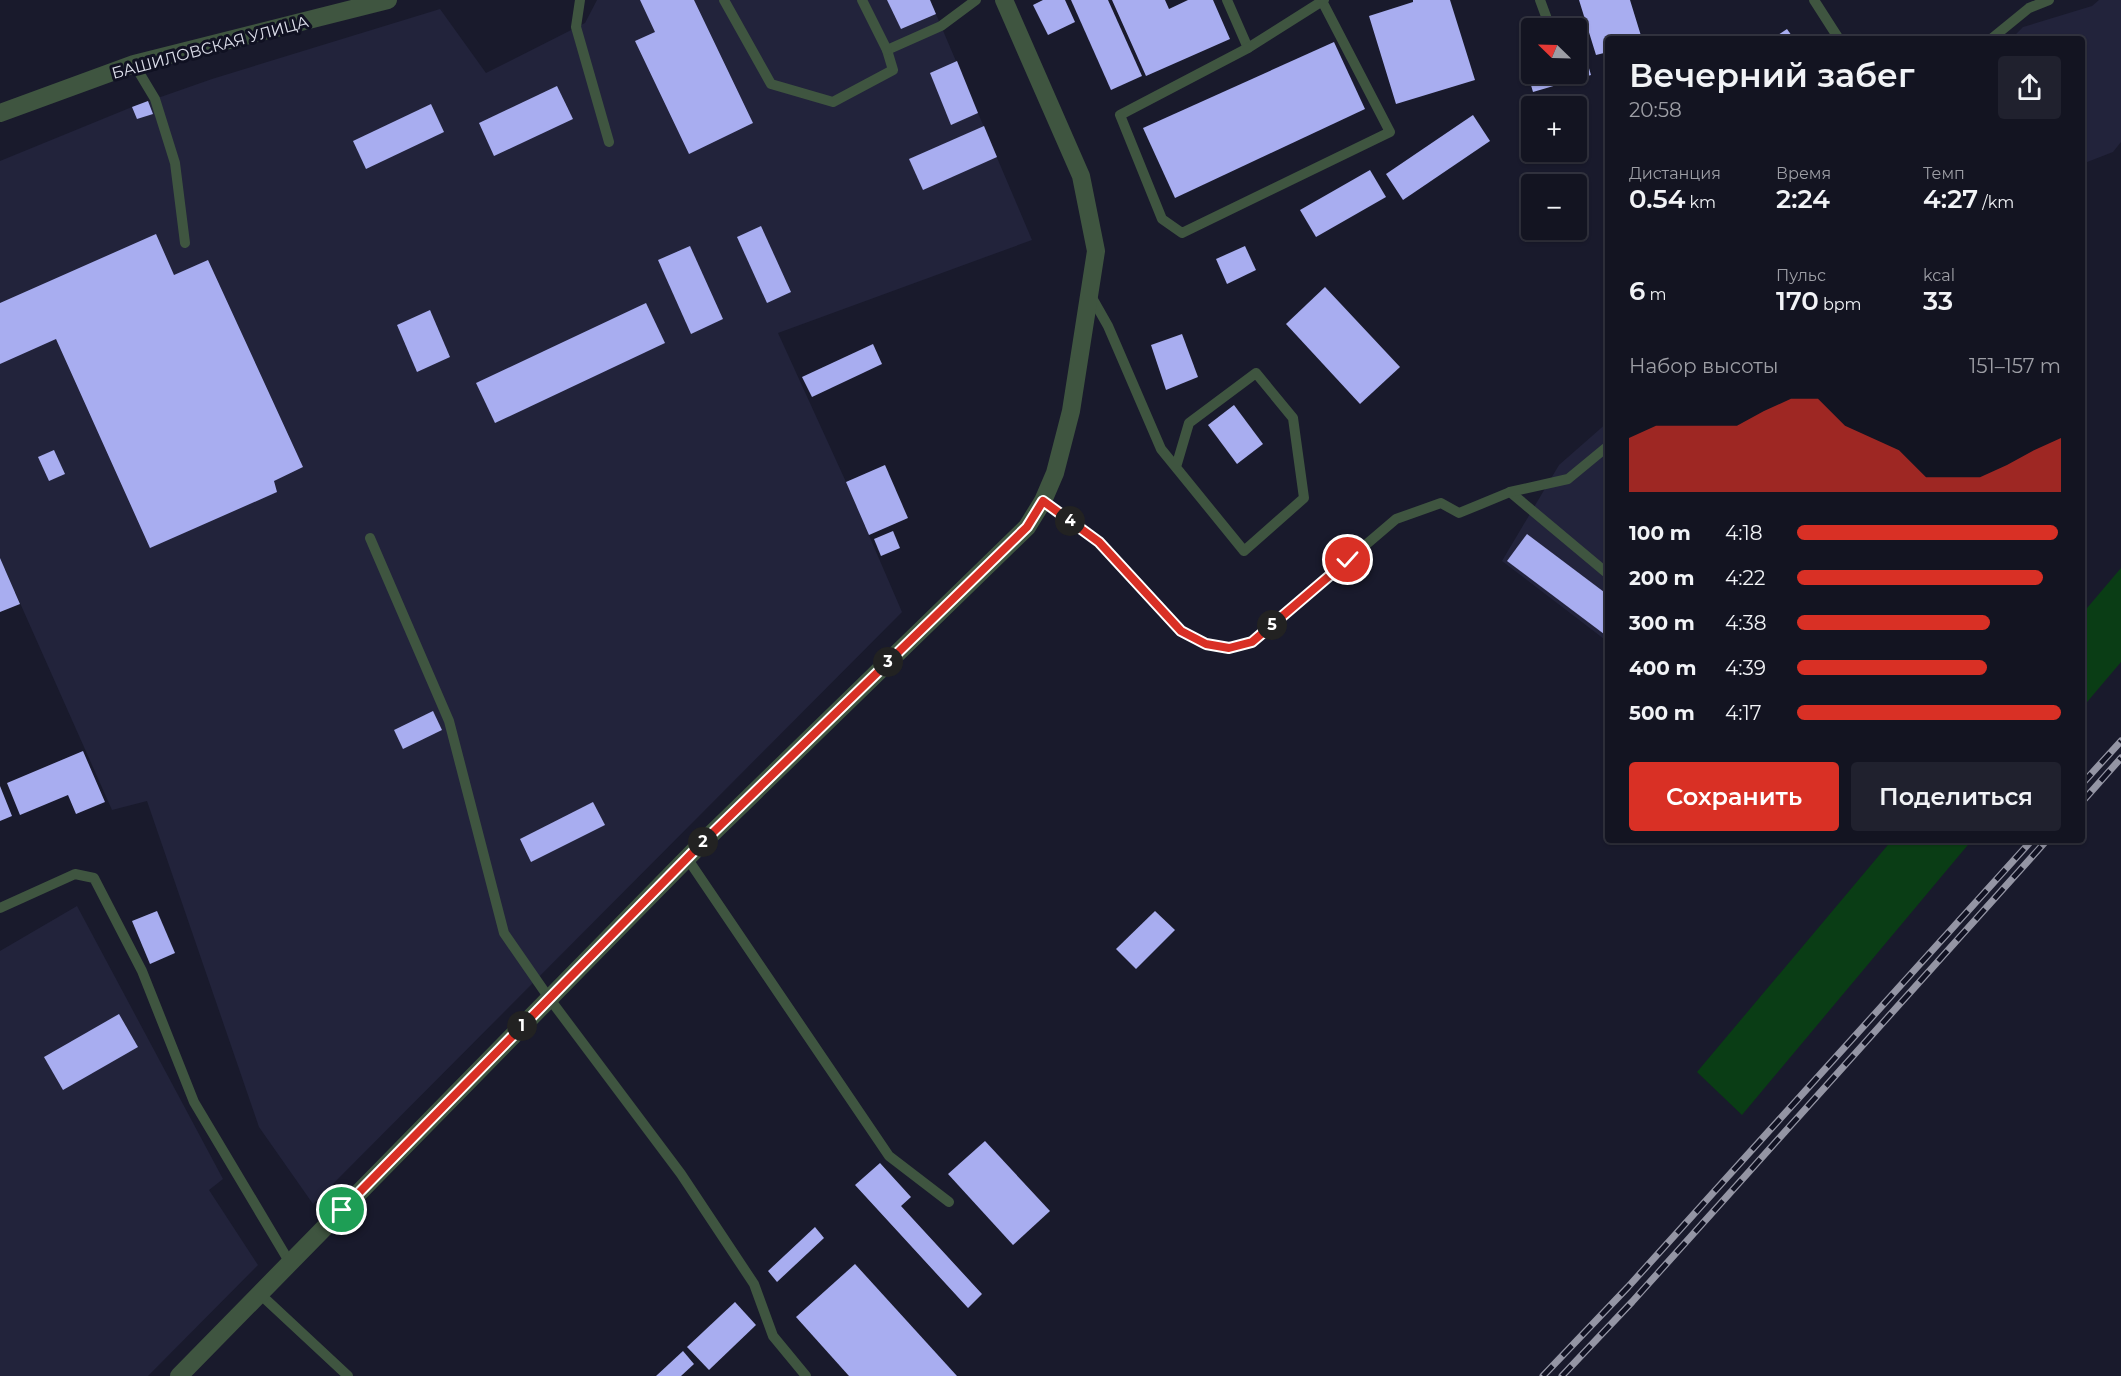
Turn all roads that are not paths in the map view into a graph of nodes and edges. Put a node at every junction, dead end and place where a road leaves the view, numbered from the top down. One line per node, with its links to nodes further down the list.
1 (388, 0): 17 (street, БАШИЛОВСКАЯ УЛИЦА)
2 (580, 0): 19 (lane)
3 (724, 0): 16 (lane)
4 (862, 0): 16 (lane)
5 (976, 0): 16 (lane)
6 (1004, 0): 21 (street)
7 (1227, 0): 15 (lane)
8 (1540, 0): 12 (lane)
9 (1814, 0): 13 (lane)
10 (2049, 0): 14 (lane)
11 (1323, 1): 15 (lane); 15 (lane)
12 (1546, 18)
13 (1837, 36)
14 (1995, 36)
15 (1248, 48)
16 (887, 50)
17 (134, 64): 18 (street, БАШИЛОВСКАЯ УЛИЦА); 20 (lane)
18 (0, 113)
19 (609, 142)
20 (185, 243)
21 (1091, 296): 23 (lane); 25 (street)
22 (1605, 448): 24 (lane)
23 (1176, 467): 23 (lane)
24 (1510, 492): 25 (lane); 27 (lane)
25 (1043, 501): 28 (street)
26 (370, 538): 30 (lane)
27 (1605, 571)
28 (687, 858): 30 (street); 31 (lane)
29 (0, 908): 32 (lane)
30 (549, 998): 32 (street); 36 (lane)
31 (949, 1202)
32 (290, 1263): 33 (street)
33 (260, 1294): 34 (street); 35 (lane)
34 (179, 1376)
35 (348, 1376)
36 (806, 1376)

